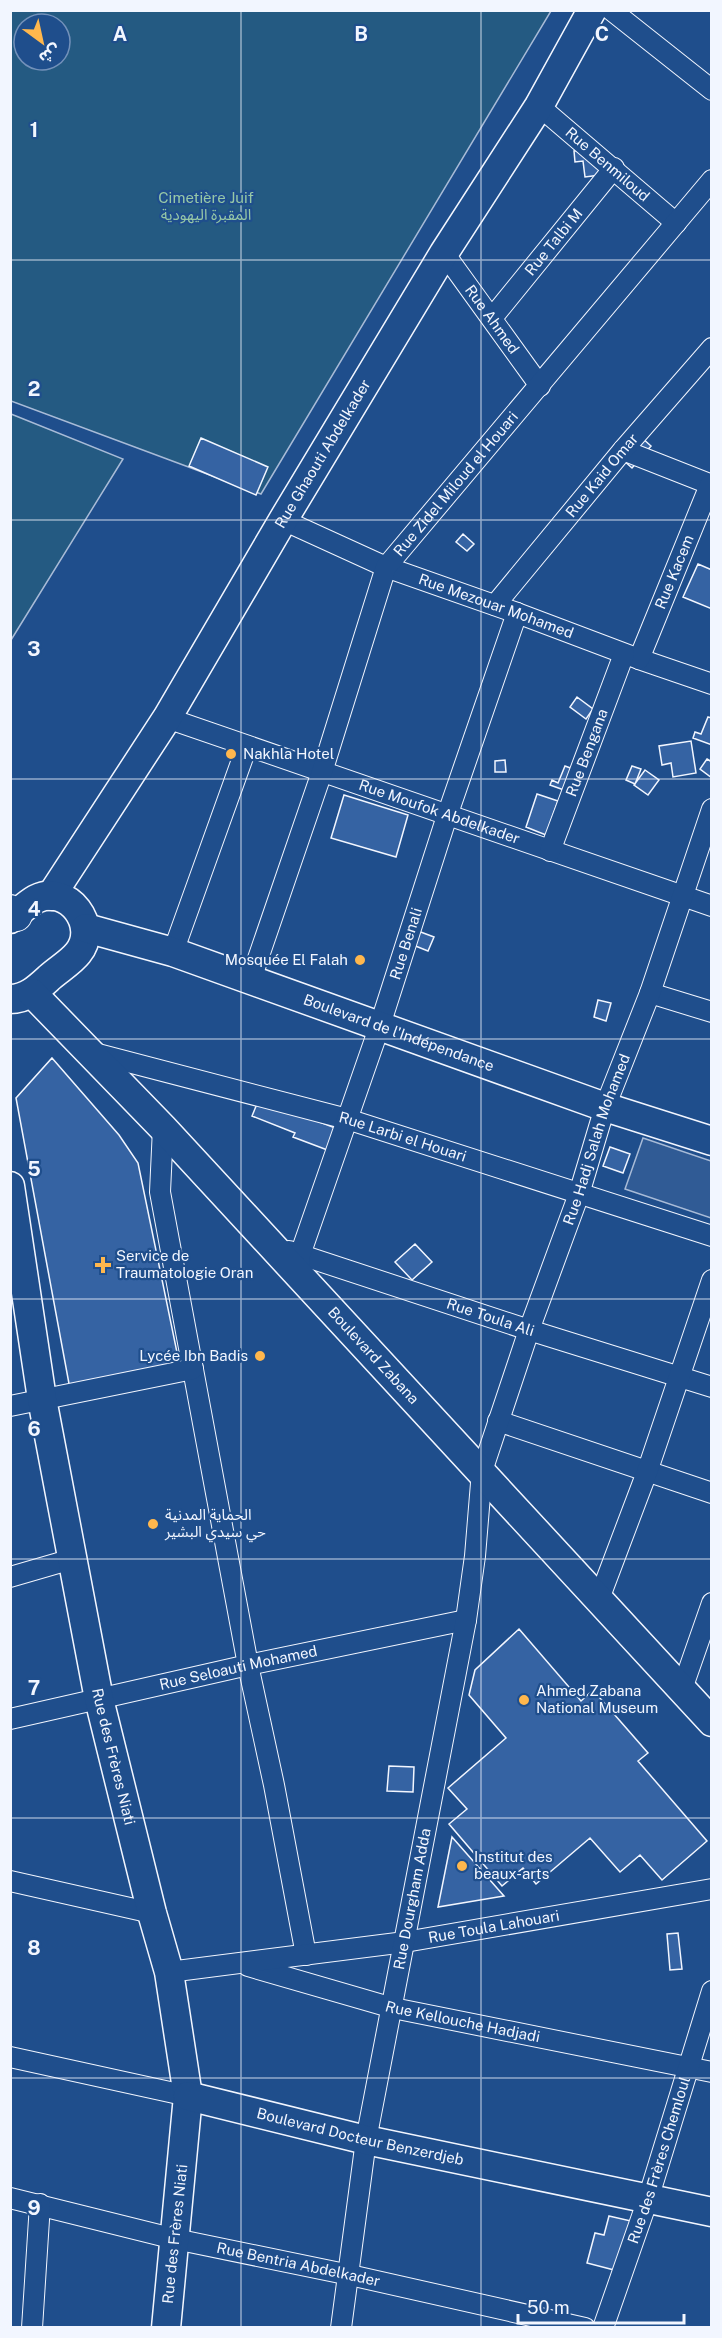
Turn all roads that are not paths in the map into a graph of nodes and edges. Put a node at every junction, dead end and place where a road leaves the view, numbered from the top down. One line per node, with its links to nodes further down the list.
1 (592, 10): 4 (main road, Rue Ghaouti Abdelkader)
2 (610, 10): 3 (street)
3 (711, 90)
4 (539, 106): 5 (street, Rue Benmiloud); 8 (main road, Rue Ghaouti Abdelkader)
5 (614, 168): 7 (street, Rue Benmiloud); 9 (street, Rue Talbi M)
6 (711, 180): 7 (street, Rue Zidel Miloud el Houari)
7 (676, 223): 11 (street, Rue Zidel Miloud el Houari)
8 (444, 253): 9 (street, Rue Ahmed); 14 (main road, Rue Ghaouti Abdelkader)
9 (492, 318): 11 (street, Rue Ahmed)
10 (708, 359): 12 (street, Rue Kaid Omar)
11 (540, 386): 15 (street, Rue Zidel Miloud el Houari)
12 (623, 450): 13 (street); 16 (street, Rue Kaid Omar)
13 (711, 485): 18 (street, Rue Kacem)
14 (282, 520): 15 (street, Rue Mezouar Mohamed); 20 (main road, Rue Ghaouti Abdelkader)
15 (386, 567): 16 (street, Rue Mezouar Mohamed); 22 (street, Rue Zidel Miloud el Houari)
16 (495, 605): 17 (street, Rue Mezouar Mohamed)
17 (517, 613): 18 (street, Rue Mezouar Mohamed); 24 (street, Rue Benali)
18 (631, 657): 19 (street, Rue Mezouar Mohamed); 25 (street, Rue Bengana)
19 (711, 684)
20 (167, 718): 21 (street, Rue Moufok Abdelkader); 27 (main road, Rue Ghaouti Abdelkader)
21 (247, 746): 22 (street, Rue Moufok Abdelkader); 31 (street)
22 (322, 772): 24 (street, Rue Moufok Abdelkader); 32 (street, Rue Zidel Miloud el Houari)
23 (711, 808): 26 (street, Rue Hadj Salah Mohamed)
24 (447, 816): 25 (street, Rue Moufok Abdelkader); 36 (street, Rue Benali)
25 (550, 851): 26 (street, Rue Moufok Abdelkader)
26 (683, 895): 28 (street, Rue Moufok Abdelkader); 33 (street, Rue Hadj Salah Mohamed)
27 (51, 896): 29 (main road); 30 (main road)
28 (711, 906)
29 (12, 915)
30 (86, 928): 31 (main road, Boulevard de l'Indépendance); 34 (main road)
31 (173, 952): 32 (main road, Boulevard de l'Indépendance)
32 (251, 979): 36 (main road, Boulevard de l'Indépendance)
33 (650, 993): 35 (street); 38 (street, Rue Hadj Salah Mohamed)
34 (21, 996): 37 (main road, Boulevard Zabana)
35 (711, 1012)
36 (380, 1025): 38 (main road, Boulevard de l'Indépendance); 39 (street, Rue Benali)
37 (89, 1051): 39 (street, Rue Larbi el Houari); 40 (main road, Boulevard Zabana)
38 (605, 1107): 41 (main road, Boulevard de l'Indépendance); 43 (street, Rue Hadj Salah Mohamed)
39 (347, 1119): 43 (street, Rue Larbi el Houari); 45 (street, Rue Benali)
40 (163, 1128): 45 (main road, Boulevard Zabana); 48 (street)
41 (711, 1141)
42 (10, 1186): 51 (main road, Rue des Frères Niati)
43 (579, 1194): 44 (street, Rue Larbi el Houari); 47 (street, Rue Hadj Salah Mohamed)
44 (711, 1236)
45 (299, 1265): 47 (street, Rue Toula Ali); 54 (main road, Boulevard Zabana)
46 (711, 1280): 49 (street)
47 (529, 1330): 49 (street, Rue Toula Ali); 53 (street, Rue Hadj Salah Mohamed)
48 (193, 1369): 51 (street); 62 (street)
49 (678, 1377): 50 (street, Rue Toula Ali); 55 (street)
50 (711, 1387)
51 (42, 1399): 52 (street); 57 (main road, Rue des Frères Niati)
52 (10, 1406)
53 (498, 1421): 54 (street, Rue Hadj Salah Mohamed); 55 (street)
54 (482, 1471): 59 (main road, Boulevard Zabana); 61 (street, Rue Dourgham Adda)
55 (647, 1472): 56 (street); 59 (street)
56 (711, 1493)
57 (72, 1559): 58 (street); 64 (main road, Rue des Frères Niati)
58 (10, 1577)
59 (599, 1599): 63 (main road, Boulevard Zabana)
60 (711, 1603): 63 (street)
61 (466, 1620): 62 (street, Rue Seloauti Mohamed); 70 (street, Rue Dourgham Adda)
62 (248, 1665): 64 (street, Rue Seloauti Mohamed); 71 (street)
63 (682, 1689): 66 (main road, Boulevard Zabana)
64 (99, 1699): 65 (street, Rue Seloauti Mohamed); 69 (main road, Rue des Frères Niati)
65 (10, 1719)
66 (711, 1722)
67 (10, 1881): 69 (street)
68 (711, 1889): 70 (street, Rue Toula Lahouari)
69 (152, 1913): 73 (main road, Rue des Frères Niati)
70 (405, 1942): 71 (street, Rue Toula Lahouari); 75 (street, Rue Dourgham Adda)
71 (306, 1955): 72 (street, Rue Toula Lahouari)
72 (240, 1963): 73 (street, Rue Toula Lahouari); 75 (street, Rue Kellouche Hadjadi)
73 (169, 1972): 79 (main road, Rue des Frères Niati)
74 (711, 1991): 77 (street, Rue des Frères Chemloul)
75 (393, 2008): 77 (street, Rue Kellouche Hadjadi); 80 (street, Rue Dourgham Adda)
76 (10, 2057): 79 (street, Boulevard Docteur Benzerdjeb)
77 (689, 2067): 78 (street, Rue Kellouche Hadjadi); 82 (street, Rue des Frères Chemloul)
78 (711, 2072)
79 (188, 2096): 80 (main road, Boulevard Docteur Benzerdjeb); 85 (main road, Rue des Frères Niati)
80 (366, 2140): 82 (main road, Boulevard Docteur Benzerdjeb); 86 (street, Rue Dourgham Adda)
81 (10, 2198): 83 (street, Rue Bentria Abdelkader)
82 (648, 2199): 84 (main road, Boulevard Docteur Benzerdjeb); 91 (street, Rue des Frères Chemloul)
83 (40, 2204): 85 (street, Rue Bentria Abdelkader); 87 (street)
84 (711, 2212)
85 (176, 2239): 86 (street, Rue Bentria Abdelkader); 88 (main road, Rue des Frères Niati)
86 (350, 2275): 89 (street, Rue Dourgham Adda); 90 (street, Rue Bentria Abdelkader)
87 (32, 2328)
88 (166, 2328)
89 (341, 2328)
90 (585, 2328)
91 (603, 2328)

